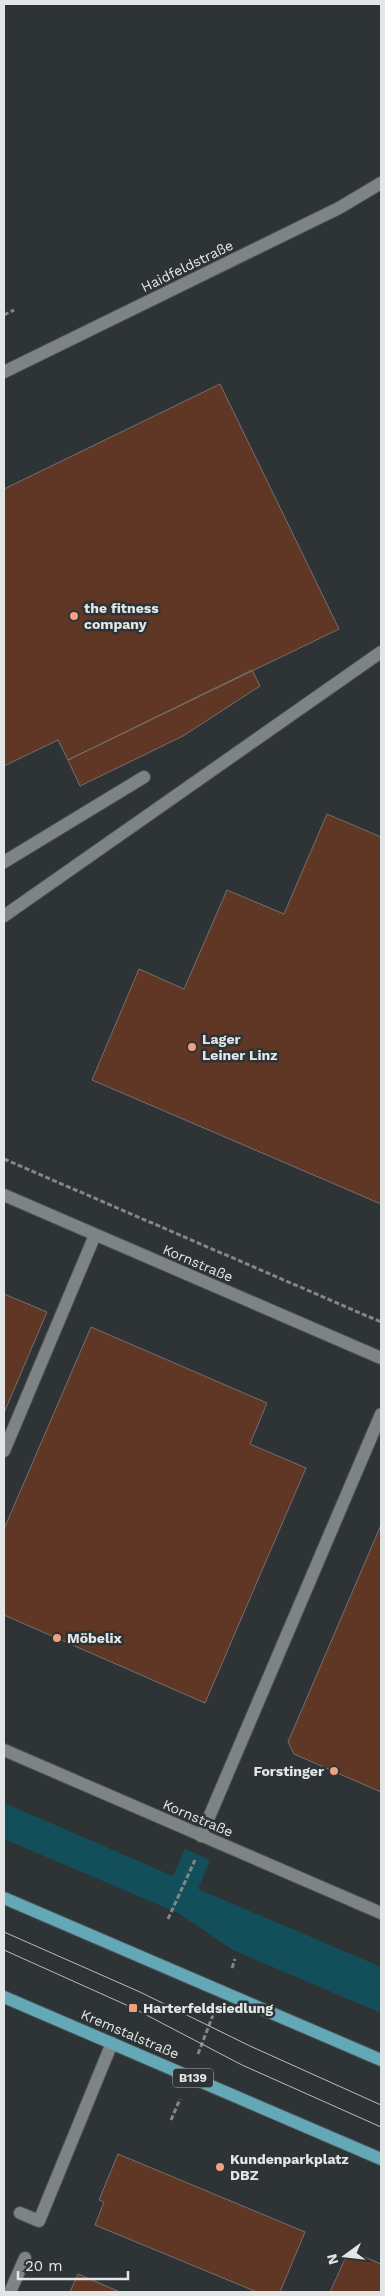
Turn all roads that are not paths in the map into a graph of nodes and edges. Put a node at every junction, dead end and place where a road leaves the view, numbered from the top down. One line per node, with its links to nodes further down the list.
1 (381, 183): 2 (street, Haidfeldstraße)
2 (4, 372)
3 (381, 652): 6 (street)
4 (144, 777): 5 (street)
5 (4, 862)
6 (4, 916)
7 (4, 1195): 8 (street, Kornstraße)
8 (95, 1235): 9 (street, Kornstraße); 11 (street)
9 (381, 1358)
10 (381, 1414): 13 (street)
11 (4, 1451)
12 (4, 1750): 13 (street, Kornstraße)
13 (203, 1836): 15 (street, Kornstraße)
14 (4, 1898): 18 (main road)
15 (381, 1913)
16 (4, 1996): 17 (main road, Kremstalstraße / B139)
17 (112, 2043): 19 (main road, Kremstalstraße / B139); 20 (street)
18 (381, 2060)
19 (381, 2159)
20 (20, 2213)
21 (25, 2258): 22 (street)
22 (10, 2292)

